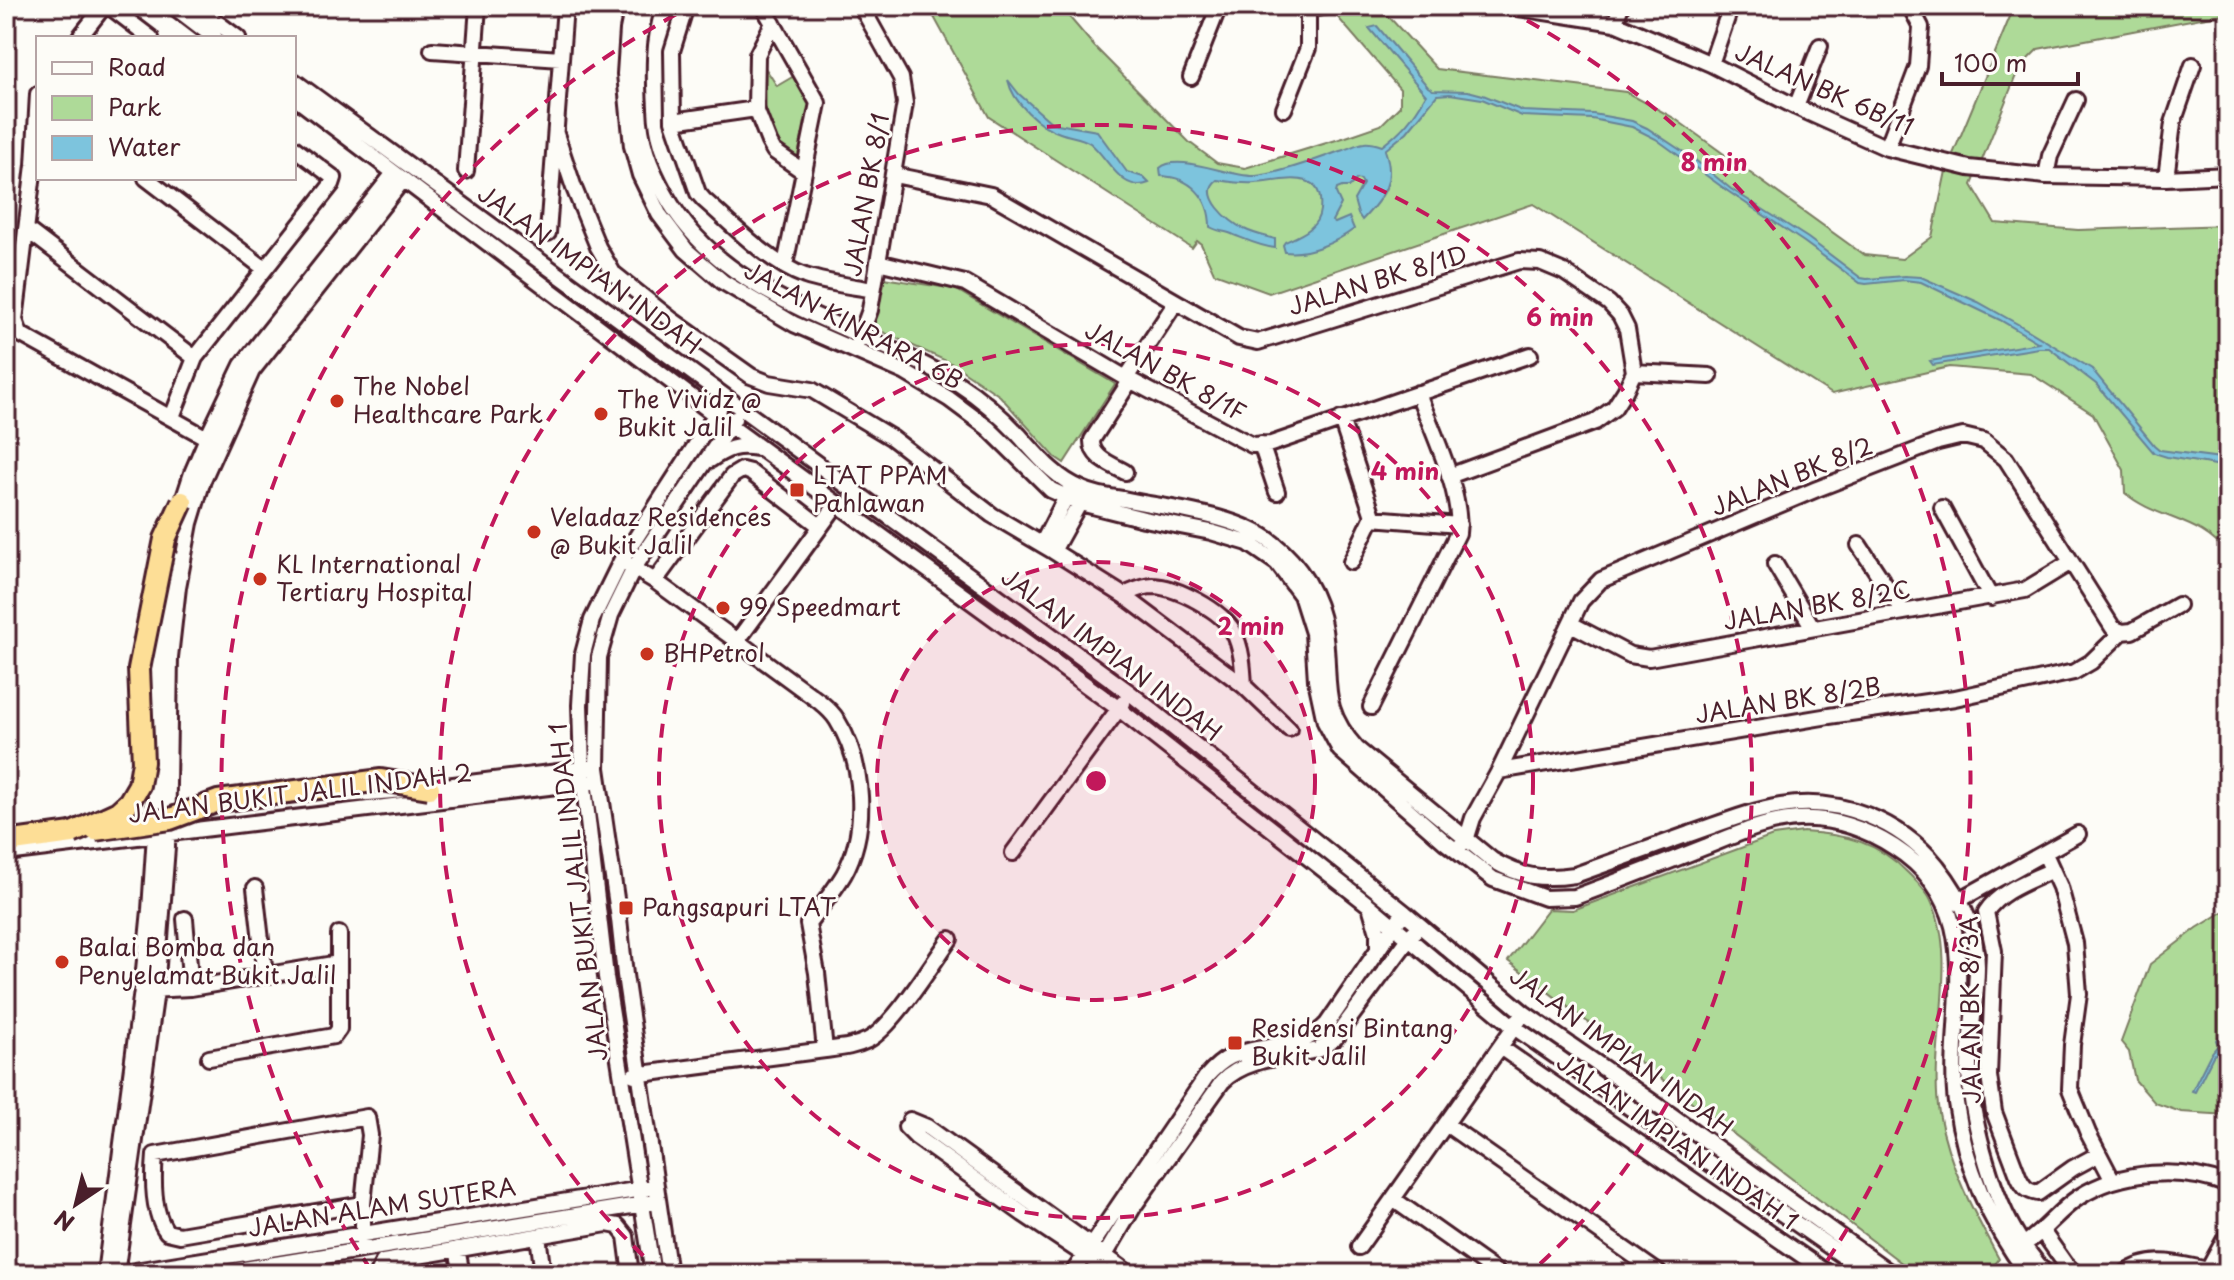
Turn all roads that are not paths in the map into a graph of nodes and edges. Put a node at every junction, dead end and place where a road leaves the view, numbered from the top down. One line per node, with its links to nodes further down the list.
1 (106, 6): 20 (street); 21 (street)
2 (173, 6): 22 (street)
3 (195, 6): 23 (street)
4 (478, 6): 26 (street)
5 (565, 6): 27 (street)
6 (633, 6): 58 (street, JALAN KINRARA 6B)
7 (647, 6): 57 (street, JALAN KINRARA 6B)
8 (686, 6): 37 (street)
9 (763, 6): 18 (street)
10 (861, 6): 44 (street, JALAN BK 8/1)
11 (1219, 6): 30 (street)
12 (1328, 6): 17 (street)
13 (1506, 6): 19 (street, JALAN BK 6B/11)
14 (1621, 6): 19 (street)
15 (1731, 6): 28 (street)
16 (1910, 6): 40 (street)
17 (1300, 8): 36 (street)
18 (773, 23): 35 (street); 43 (street)
19 (1615, 23): 28 (street, JALAN BK 6B/11)
20 (81, 36)
21 (148, 36)
22 (212, 36)
23 (235, 36)
24 (1820, 46): 34 (street)
25 (432, 50): 26 (street)
26 (474, 54): 27 (street); 42 (street)
27 (561, 59): 39 (street)
28 (1711, 64): 34 (street, JALAN BK 6B/11)
29 (2193, 65): 48 (street)
30 (1191, 77)
31 (296, 82): 65 (street, JALAN IMPIAN INDAH)
32 (296, 99): 46 (street, JALAN IMPIAN INDAH)
33 (2076, 100): 47 (street)
34 (1796, 107): 40 (street, JALAN BK 6B/11)
35 (756, 109): 37 (street); 43 (street)
36 (1284, 109)
37 (673, 121): 53 (street)
38 (36, 130): 50 (street)
39 (556, 134): 51 (street); 86 (street)
40 (1887, 148): 47 (street, JALAN BK 6B/11)
41 (296, 150): 54 (street)
42 (466, 171)
43 (804, 172): 53 (street)
44 (894, 175): 52 (street, JALAN BK 8/1); 56 (street, JALAN BK 8/1D)
45 (2228, 175): 48 (street, JALAN BK 6B/11)
46 (399, 176): 67 (street, JALAN IMPIAN INDAH); 71 (street); 108 (street)
47 (2046, 176): 48 (street, JALAN BK 6B/11)
48 (2166, 178)
49 (149, 180): 54 (street)
50 (26, 229): 60 (street); 68 (street)
51 (548, 233)
52 (878, 262): 55 (street, JALAN BK 8/1); 63 (street, JALAN BK 8/1F)
53 (785, 265): 55 (street)
54 (265, 269): 60 (street)
55 (873, 290): 57 (street, JALAN BK 8/1)
56 (1176, 302): 61 (street, JALAN BK 8/1D); 63 (street)
57 (860, 335): 58 (street, JALAN BK 8/1); 78 (street, JALAN KINRARA 6B)
58 (855, 351): 78 (street, JALAN KINRARA 6B)
59 (1530, 355): 64 (street, JALAN BK 8/1F)
60 (195, 358): 68 (street)
61 (1634, 372): 62 (street); 76 (street)
62 (1710, 376)
63 (1128, 380): 72 (street, JALAN BK 8/1F); 75 (street)
64 (1418, 393): 69 (street, JALAN BK 8/1F); 76 (street)
65 (727, 398): 66 (street, JALAN IMPIAN INDAH); 67 (street, JALAN BUKIT JALIL INDAH 1)
66 (741, 409): 70 (street, JALAN BUKIT JALIL INDAH 1); 101 (street, JALAN IMPIAN INDAH)
67 (715, 415): 70 (street, JALAN IMPIAN INDAH); 90 (street, JALAN BUKIT JALIL INDAH 1)
68 (172, 417): 71 (street)
69 (1341, 419): 72 (street, JALAN BK 8/1F); 82 (street)
70 (730, 426): 73 (street, JALAN IMPIAN INDAH); 74 (street, JALAN BUKIT JALIL INDAH 1)
71 (207, 438): 79 (street)
72 (1261, 444): 77 (street)
73 (761, 449): 74 (street); 80 (street, JALAN IMPIAN INDAH)
74 (701, 467): 90 (street, JALAN BUKIT JALIL INDAH 1)
75 (1125, 472)
76 (1449, 476): 83 (street)
77 (1277, 492)
78 (1076, 494): 86 (street); 113 (street, JALAN KINRARA 6B)
79 (182, 502): 108 (street); 109 (highway, bridge)
80 (837, 504): 84 (street); 103 (street, JALAN IMPIAN INDAH)
81 (1942, 508): 93 (street)
82 (1372, 518): 83 (street); 87 (street)
83 (1459, 525): 102 (street)
84 (820, 526): 91 (street); 99 (street)
85 (1859, 545): 95 (street)
86 (1048, 547): 92 (street)
87 (1351, 562)
88 (2071, 562): 93 (street, JALAN BK 8/2C); 96 (street, JALAN BK 8/2); 98 (street, JALAN BK 8/2)
89 (1775, 564): 97 (street)
90 (628, 565): 91 (street); 106 (street, JALAN BUKIT JALIL INDAH 1)
91 (655, 581): 99 (street)
92 (1123, 595): 100 (street); 100 (street)
93 (1991, 598): 95 (street, JALAN BK 8/2C)
94 (2178, 605): 98 (street)
95 (1903, 612): 97 (street, JALAN BK 8/2C)
96 (1571, 624): 97 (street, JALAN BK 8/2C); 105 (street, JALAN BK 8/2)
97 (1813, 628)
98 (2122, 632): 105 (street, JALAN BK 8/2B)
99 (738, 640): 141 (street)
100 (1244, 686): 104 (street)
101 (1130, 693): 103 (street); 122 (street, JALAN IMPIAN INDAH)
102 (1371, 707)
103 (1119, 709): 116 (street); 121 (street, JALAN IMPIAN INDAH)
104 (1289, 729)
105 (1499, 771): 113 (street)
106 (591, 775): 107 (street, JALAN BUKIT JALIL INDAH 2); 111 (street, JALAN BUKIT JALIL INDAH 2); 134 (street, JALAN BUKIT JALIL INDAH 1); 135 (street, JALAN BUKIT JALIL INDAH 1)
107 (429, 788): 108 (street, JALAN BUKIT JALIL INDAH 2); 109 (highway, bridge)
108 (161, 816): 110 (street, JALAN BUKIT JALIL INDAH 2); 111 (street)
109 (72, 833): 114 (highway)
110 (6, 834)
111 (161, 834): 115 (street, JALAN BUKIT JALIL INDAH 2); 137 (street)
112 (2078, 834): 117 (street)
113 (1456, 841): 120 (street, JALAN KINRARA 6B); 120 (street, JALAN KINRARA 6B)
114 (6, 842)
115 (6, 853)
116 (1013, 853)
117 (2045, 854): 118 (street); 120 (street)
118 (2052, 870): 147 (street); 147 (street, JALAN BK 8/3A)
119 (255, 888): 133 (street)
120 (1953, 904): 162 (street, JALAN KINRARA 6B)
121 (1370, 906): 125 (street, JALAN IMPIAN INDAH); 129 (street)
122 (1405, 913): 124 (street, JALAN IMPIAN INDAH); 125 (street)
123 (185, 919): 136 (street)
124 (1419, 925): 127 (street); 138 (street, JALAN IMPIAN INDAH)
125 (1394, 926): 127 (street, JALAN IMPIAN INDAH); 129 (street)
126 (339, 934): 132 (street)
127 (1409, 938): 130 (street, JALAN IMPIAN INDAH); 131 (street)
128 (950, 939): 141 (street)
129 (1378, 951): 156 (street)
130 (1428, 955): 131 (street); 139 (street, JALAN IMPIAN INDAH)
131 (1394, 959): 156 (street)
132 (339, 963): 133 (street); 142 (street)
133 (265, 975): 136 (street)
134 (625, 975): 135 (street); 143 (street, JALAN BUKIT JALIL INDAH 1)
135 (606, 977): 144 (street, JALAN BUKIT JALIL INDAH 1)
136 (191, 988): 137 (street)
137 (149, 991): 171 (street); 172 (street)
138 (1524, 1013): 139 (street); 185 (street, JALAN IMPIAN INDAH)
139 (1514, 1027): 140 (street); 184 (street, JALAN IMPIAN INDAH)
140 (1500, 1047): 146 (street); 183 (street, JALAN IMPIAN INDAH 1)
141 (825, 1050): 143 (street)
142 (209, 1058)
143 (640, 1074): 144 (street); 151 (street, JALAN BUKIT JALIL INDAH 1)
144 (623, 1077): 150 (street, JALAN BUKIT JALIL INDAH 1)
145 (908, 1123): 160 (street)
146 (1446, 1124): 152 (street); 182 (street)
147 (2099, 1154): 148 (street)
148 (2113, 1181): 149 (street); 155 (street)
149 (2228, 1185)
150 (639, 1189): 151 (street, JALAN ALAM SUTERA); 154 (street, JALAN BUKIT JALIL INDAH 1); 158 (street, JALAN ALAM SUTERA)
151 (657, 1194): 154 (street, JALAN ALAM SUTERA); 179 (street, JALAN BUKIT JALIL INDAH 1)
152 (1393, 1199): 161 (street); 181 (street)
153 (363, 1204): 153 (street); 158 (street)
154 (642, 1204): 164 (street, JALAN ALAM SUTERA); 178 (street, JALAN BUKIT JALIL INDAH 1)
155 (2042, 1231): 162 (street); 188 (street)
156 (1110, 1232): 160 (street); 165 (street); 167 (street); 168 (street)
157 (2228, 1233): 170 (street)
158 (362, 1234): 164 (street); 166 (street, JALAN ALAM SUTERA)
159 (538, 1236): 163 (street); 176 (street); 177 (street)
160 (1073, 1240): 165 (street); 169 (street)
161 (1359, 1247)
162 (2017, 1248): 186 (street, JALAN KINRARA 6B); 187 (street, JALAN KINRARA 6B)
163 (457, 1249): 174 (street); 175 (street)
164 (363, 1250): 166 (street, JALAN ALAM SUTERA)
165 (1089, 1251): 168 (street); 169 (street)
166 (291, 1260): 172 (street, JALAN ALAM SUTERA); 173 (street, JALAN ALAM SUTERA)
167 (1117, 1265): 168 (street); 180 (street)
168 (1098, 1267)
169 (1074, 1272)
170 (2210, 1272): 189 (street)
171 (105, 1274)
172 (116, 1274)
173 (213, 1274)
174 (377, 1274)
175 (462, 1274)
176 (543, 1274)
177 (631, 1274)
178 (653, 1274)
179 (669, 1274)
180 (1130, 1274)
181 (1499, 1274)
182 (1660, 1274)
183 (1829, 1274)
184 (1869, 1274)
185 (1892, 1274)
186 (2028, 1274)
187 (2046, 1274)
188 (2076, 1274)
189 (2124, 1274)

